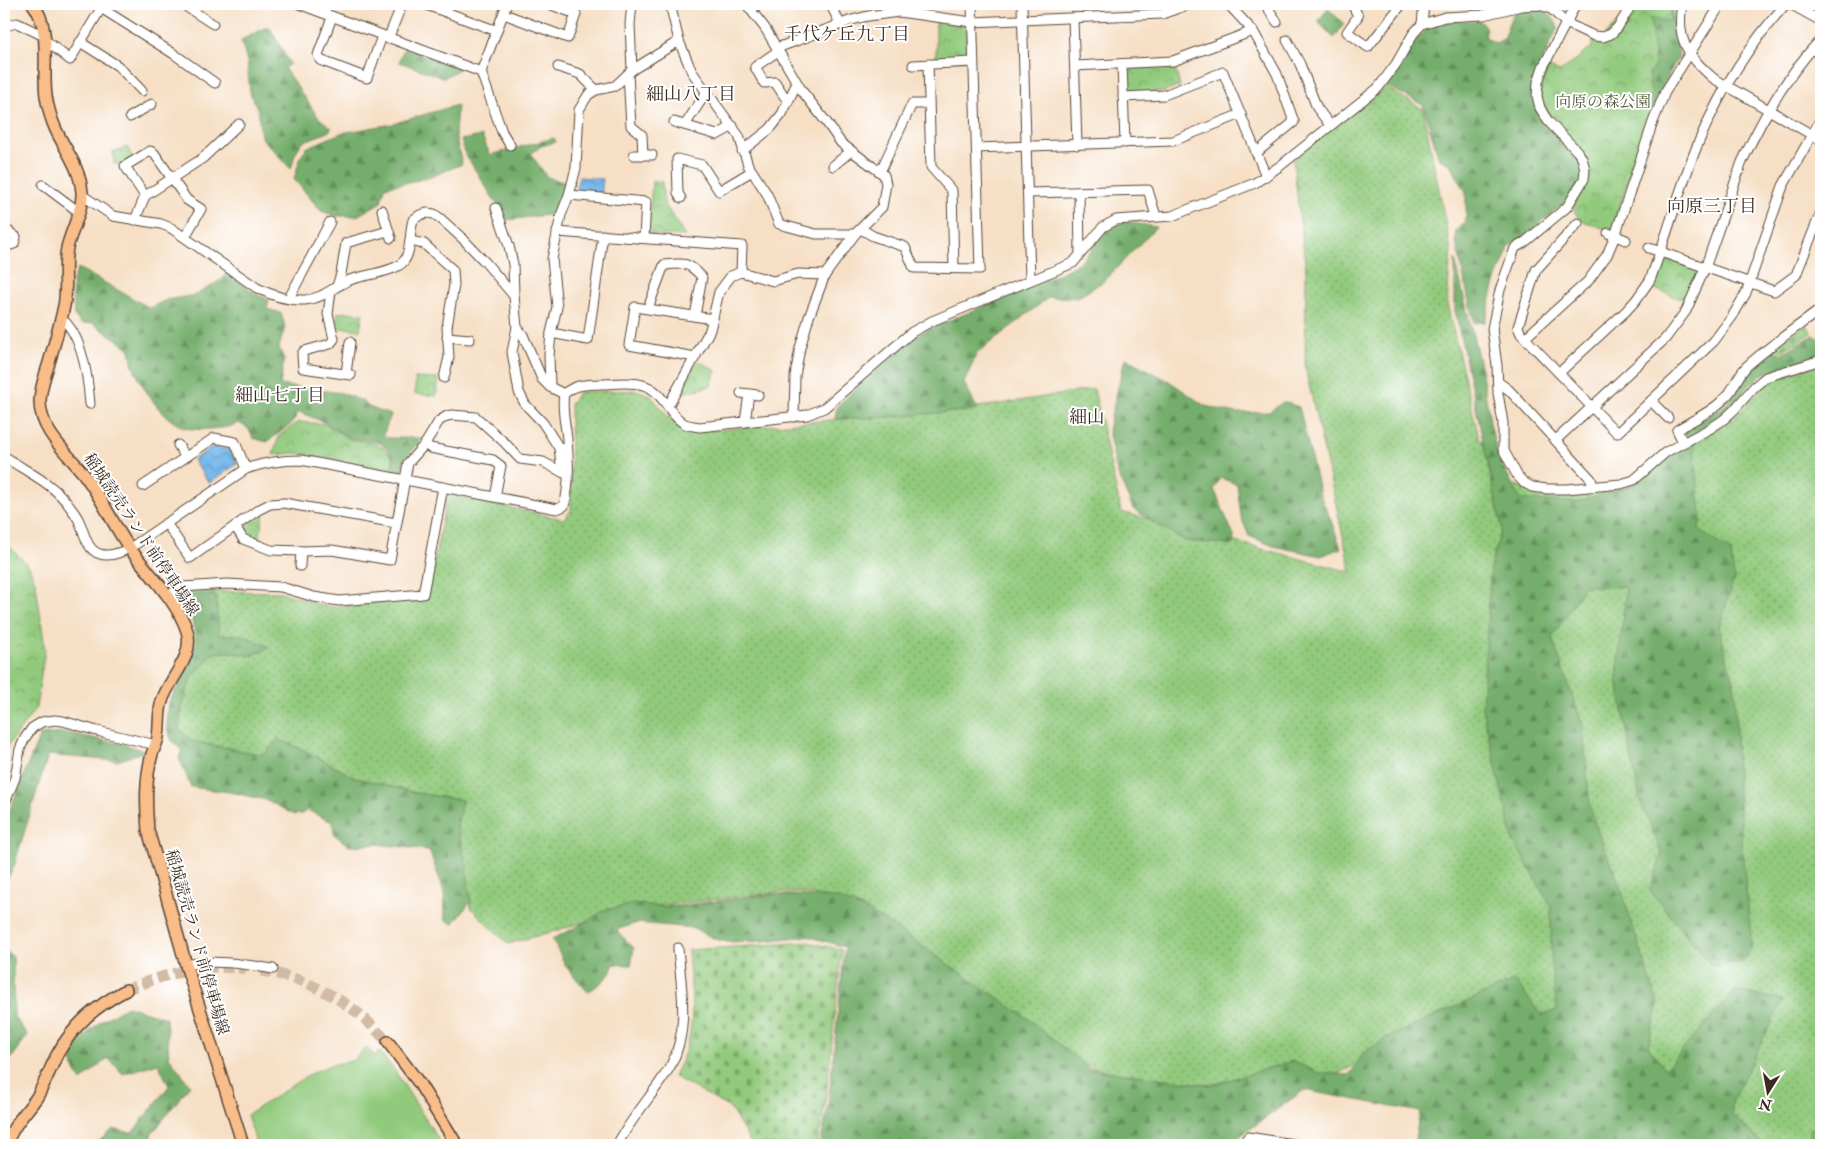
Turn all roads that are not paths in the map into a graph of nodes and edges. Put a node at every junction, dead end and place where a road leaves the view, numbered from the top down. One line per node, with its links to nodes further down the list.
1 (33, 4): 41 (main road, 稲城読売ランド前停車場線)
2 (182, 4): 35 (street)
3 (299, 4): 28 (street)
4 (402, 4): 42 (street)
5 (424, 4): 39 (street)
6 (507, 4): 27 (street)
7 (549, 4): 27 (street)
8 (632, 4): 56 (street)
9 (670, 4): 45 (street)
10 (761, 4): 26 (street)
11 (830, 4): 37 (street)
12 (972, 4): 32 (street)
13 (1022, 4): 30 (street)
14 (1190, 4): 29 (street)
15 (1228, 4): 40 (street)
16 (1352, 4): 17 (street)
17 (1402, 4)
18 (1424, 4): 36 (street)
19 (1576, 4): 34 (street)
20 (1632, 4): 34 (street)
21 (1682, 4): 48 (street)
22 (1721, 4): 48 (street)
23 (1788, 4): 31 (street); 58 (street)
24 (102, 5): 46 (street); 57 (street)
25 (1266, 5): 33 (street)
26 (748, 6): 47 (street)
27 (504, 14): 39 (street)
28 (332, 17): 42 (street); 42 (street)
29 (1073, 18): 30 (street); 53 (street)
30 (1022, 20): 32 (street); 81 (street)
31 (1821, 21)
32 (972, 22): 37 (street); 49 (street)
33 (1277, 22)
34 (1566, 23): 36 (street); 100 (street)
35 (213, 24)
36 (1422, 24): 74 (street)
37 (841, 25): 47 (street)
38 (4, 26): 41 (street)
39 (497, 31): 55 (street)
40 (1253, 31): 51 (street); 85 (street)
41 (44, 37): 46 (street); 95 (main road, 稲城読売ランド前停車場線)
42 (385, 37): 55 (street)
43 (1821, 39): 67 (street)
44 (1286, 40): 74 (street)
45 (679, 41): 56 (street); 62 (street)
46 (80, 42): 61 (street)
47 (778, 49): 63 (street); 84 (street)
48 (1690, 53): 58 (street); 111 (street)
49 (973, 62): 50 (street); 82 (street)
50 (928, 64): 52 (street); 66 (street)
51 (1122, 64): 53 (street); 64 (street)
52 (913, 65)
53 (1075, 66): 80 (street)
54 (558, 67): 60 (street)
55 (481, 72): 79 (street)
56 (630, 72): 60 (street); 86 (street)
57 (215, 83)
58 (1728, 86): 67 (street); 118 (street)
59 (795, 87): 63 (street)
60 (596, 90): 96 (street)
61 (142, 91)
62 (706, 93): 73 (street); 75 (street)
63 (789, 97): 83 (street)
64 (1123, 97): 68 (street); 78 (street)
65 (152, 104): 69 (street)
66 (929, 104): 89 (street); 120 (street)
67 (1770, 110): 76 (street); 121 (street)
68 (1241, 114): 78 (street); 85 (street)
69 (130, 116)
70 (1821, 120): 76 (street)
71 (674, 122): 73 (street)
72 (239, 124): 91 (street)
73 (685, 125): 75 (street)
74 (1330, 125): 90 (street)
75 (733, 126): 83 (street)
76 (1812, 135): 77 (street); 125 (street)
77 (1821, 140)
78 (1125, 143): 80 (street)
79 (510, 145)
80 (1077, 145): 81 (street)
81 (1026, 146): 82 (street); 94 (street)
82 (977, 148): 120 (street)
83 (742, 151): 88 (street)
84 (851, 151): 87 (street); 89 (street)
85 (1256, 153): 90 (street)
86 (643, 155)
87 (833, 166)
88 (752, 171): 98 (street); 109 (street)
89 (880, 172): 109 (street)
90 (1266, 176): 104 (street)
91 (171, 179): 97 (street); 97 (street); 112 (street)
92 (43, 186): 102 (street)
93 (1079, 192): 94 (street); 104 (street); 119 (street)
94 (1028, 193): 124 (street)
95 (82, 195): 102 (main road, 稲城読売ランド前停車場線); 105 (street)
96 (569, 195): 108 (street); 113 (street)
97 (145, 196): 105 (street)
98 (681, 198)
99 (496, 208): 127 (street)
100 (1567, 208): 137 (street); 144 (street)
101 (382, 210): 126 (street)
102 (78, 212): 132 (main road, 稲城読売ランド前停車場線)
103 (1821, 212): 125 (street)
104 (1156, 216): 119 (street)
105 (135, 220): 112 (street)
106 (330, 222): 128 (street)
107 (4, 228): 116 (street)
108 (557, 232): 110 (street); 135 (street)
109 (858, 232): 120 (street); 123 (street)
110 (603, 235): 113 (street); 135 (street)
111 (1612, 235): 114 (street); 137 (street)
112 (185, 238): 128 (street)
113 (644, 238): 122 (street)
114 (1626, 240)
115 (410, 241): 126 (street); 127 (street); 136 (street)
116 (4, 247)
117 (1649, 248): 118 (street)
118 (1660, 252): 121 (street); 142 (street)
119 (1080, 254): 124 (street)
120 (954, 268)
121 (1705, 268): 125 (street); 151 (street)
122 (742, 272): 123 (street); 133 (street)
123 (825, 275): 152 (street)
124 (1030, 280): 152 (street)
125 (1749, 283): 148 (street)
126 (334, 289): 128 (street); 139 (street)
127 (514, 296): 134 (street)
128 (289, 298)
129 (648, 308): 131 (street); 131 (street); 140 (street)
130 (1821, 309): 156 (street)
131 (695, 316): 133 (street)
132 (62, 319): 149 (street); 171 (main road, 稲城読売ランド前停車場線)
133 (714, 319): 140 (street)
134 (517, 327): 145 (street); 162 (street)
135 (551, 333): 145 (street)
136 (447, 337): 138 (street); 143 (street)
137 (1525, 338): 142 (street)
138 (470, 339)
139 (350, 342)
140 (696, 357): 150 (street)
141 (1821, 360): 156 (street)
142 (1559, 373): 151 (street)
143 (444, 378)
144 (1498, 382): 155 (street); 165 (street)
145 (550, 386): 146 (street)
146 (564, 394): 150 (street); 162 (street)
147 (749, 394): 154 (street)
148 (1652, 401): 151 (street); 153 (street)
149 (90, 404)
150 (668, 406): 154 (street)
151 (1591, 408): 155 (street)
152 (794, 417): 154 (street)
153 (1668, 418)
154 (745, 422)
155 (1556, 440): 165 (street)
156 (1683, 442): 165 (street)
157 (425, 444): 162 (street); 163 (street); 167 (street)
158 (178, 445): 160 (street)
159 (4, 456): 171 (street)
160 (185, 456): 161 (street); 164 (street)
161 (246, 469): 163 (street); 168 (street)
162 (565, 473): 167 (street)
163 (406, 480): 166 (street); 169 (street)
164 (143, 486)
165 (1593, 486)
166 (443, 487): 167 (street); 174 (street)
167 (495, 497)
168 (166, 523): 170 (street); 171 (street)
169 (396, 523): 170 (street); 172 (street)
170 (235, 526): 172 (street)
171 (129, 548): 174 (main road, 稲城読売ランド前停車場線)
172 (301, 552): 173 (street)
173 (300, 566)
174 (167, 596): 175 (main road, 稲城読売ランド前停車場線)
175 (156, 744): 176 (street); 178 (main road, 稲城読売ランド前停車場線)
176 (4, 805)
177 (678, 948): 185 (street)
178 (186, 966): 179 (street); 183 (main road, 稲城読売ランド前停車場線)
179 (273, 969)
180 (126, 990): 182 (main road)
181 (388, 1042): 184 (main road)
182 (6, 1145)
183 (243, 1145)
184 (457, 1145)
185 (617, 1145)
186 (1242, 1145): 187 (street)
187 (1300, 1145)

